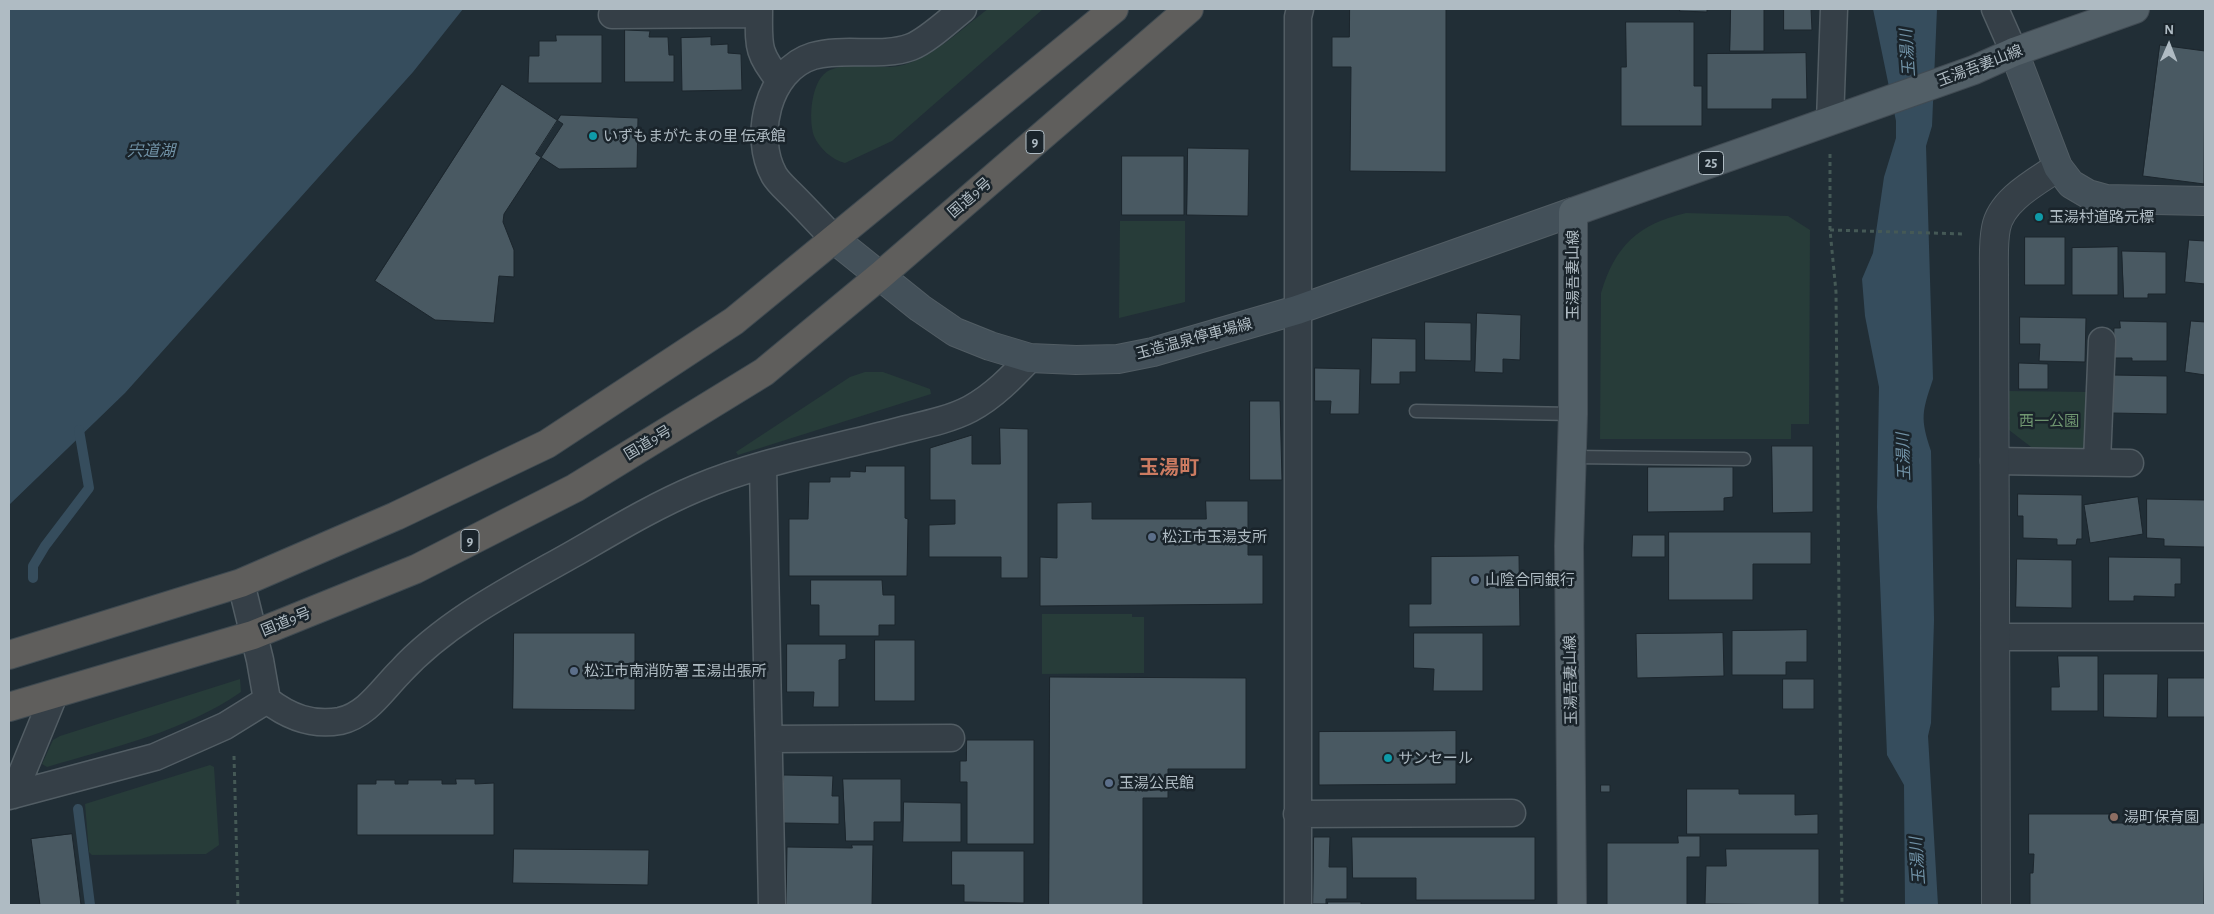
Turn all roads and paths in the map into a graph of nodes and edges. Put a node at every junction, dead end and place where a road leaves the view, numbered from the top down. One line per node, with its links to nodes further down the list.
1 (963, 9): 11 (street)
2 (1114, 9): 18 (highway)
3 (1189, 9): 19 (highway, 国道9号 / 9)
4 (1300, 9): 20 (street)
5 (1834, 9): 12 (street)
6 (1995, 9): 10 (street)
7 (2135, 9): 10 (main road, 玉湯吾妻山線 / 25)
8 (759, 11): 9 (street); 11 (street)
9 (612, 15)
10 (2014, 52): 12 (main road, 玉湯吾妻山線 / 25); 13 (main road)
11 (780, 81): 18 (street)
12 (1839, 117): 15 (main road, 玉湯吾妻山線 / 25); 16 (path)
13 (2058, 167): 14 (main road); 27 (street)
14 (2205, 201)
15 (1573, 212): 20 (main road, 玉造温泉停車場線); 24 (main road, 玉湯吾妻山線)
16 (1830, 230): 17 (path); 49 (path)
17 (1966, 234)
18 (834, 239): 19 (main road, 玉造温泉停車場線); 31 (highway)
19 (881, 275): 22 (main road, 玉造温泉停車場線); 32 (highway, 国道9号 / 9)
20 (1297, 310): 22 (main road, 玉造温泉停車場線); 44 (street)
21 (2102, 341): 28 (street)
22 (1030, 358): 30 (street)
23 (1416, 411): 24 (lane)
24 (1573, 414): 25 (main road, 玉湯吾妻山線)
25 (1572, 458): 26 (lane); 48 (main road, 玉湯吾妻山線)
26 (1744, 459)
27 (1994, 461): 28 (street); 33 (street)
28 (2097, 462): 29 (street)
29 (2130, 463)
30 (763, 466): 37 (street); 41 (street)
31 (241, 583): 32 (street); 35 (highway)
32 (253, 635): 36 (highway, 国道9号 / 9); 37 (street)
33 (1994, 637): 34 (street); 50 (street)
34 (2205, 637)
35 (9, 655)
36 (54, 695): 38 (highway, 国道9号 / 9); 42 (street)
37 (267, 700): 39 (street)
38 (9, 708)
39 (225, 726): 42 (street); 45 (path)
40 (951, 738): 41 (street)
41 (769, 739): 46 (street)
42 (11, 795)
43 (1512, 813): 44 (street)
44 (1297, 814): 47 (street)
45 (238, 905)
46 (772, 905)
47 (1298, 905)
48 (1572, 905)
49 (1842, 905)
50 (1996, 905)

